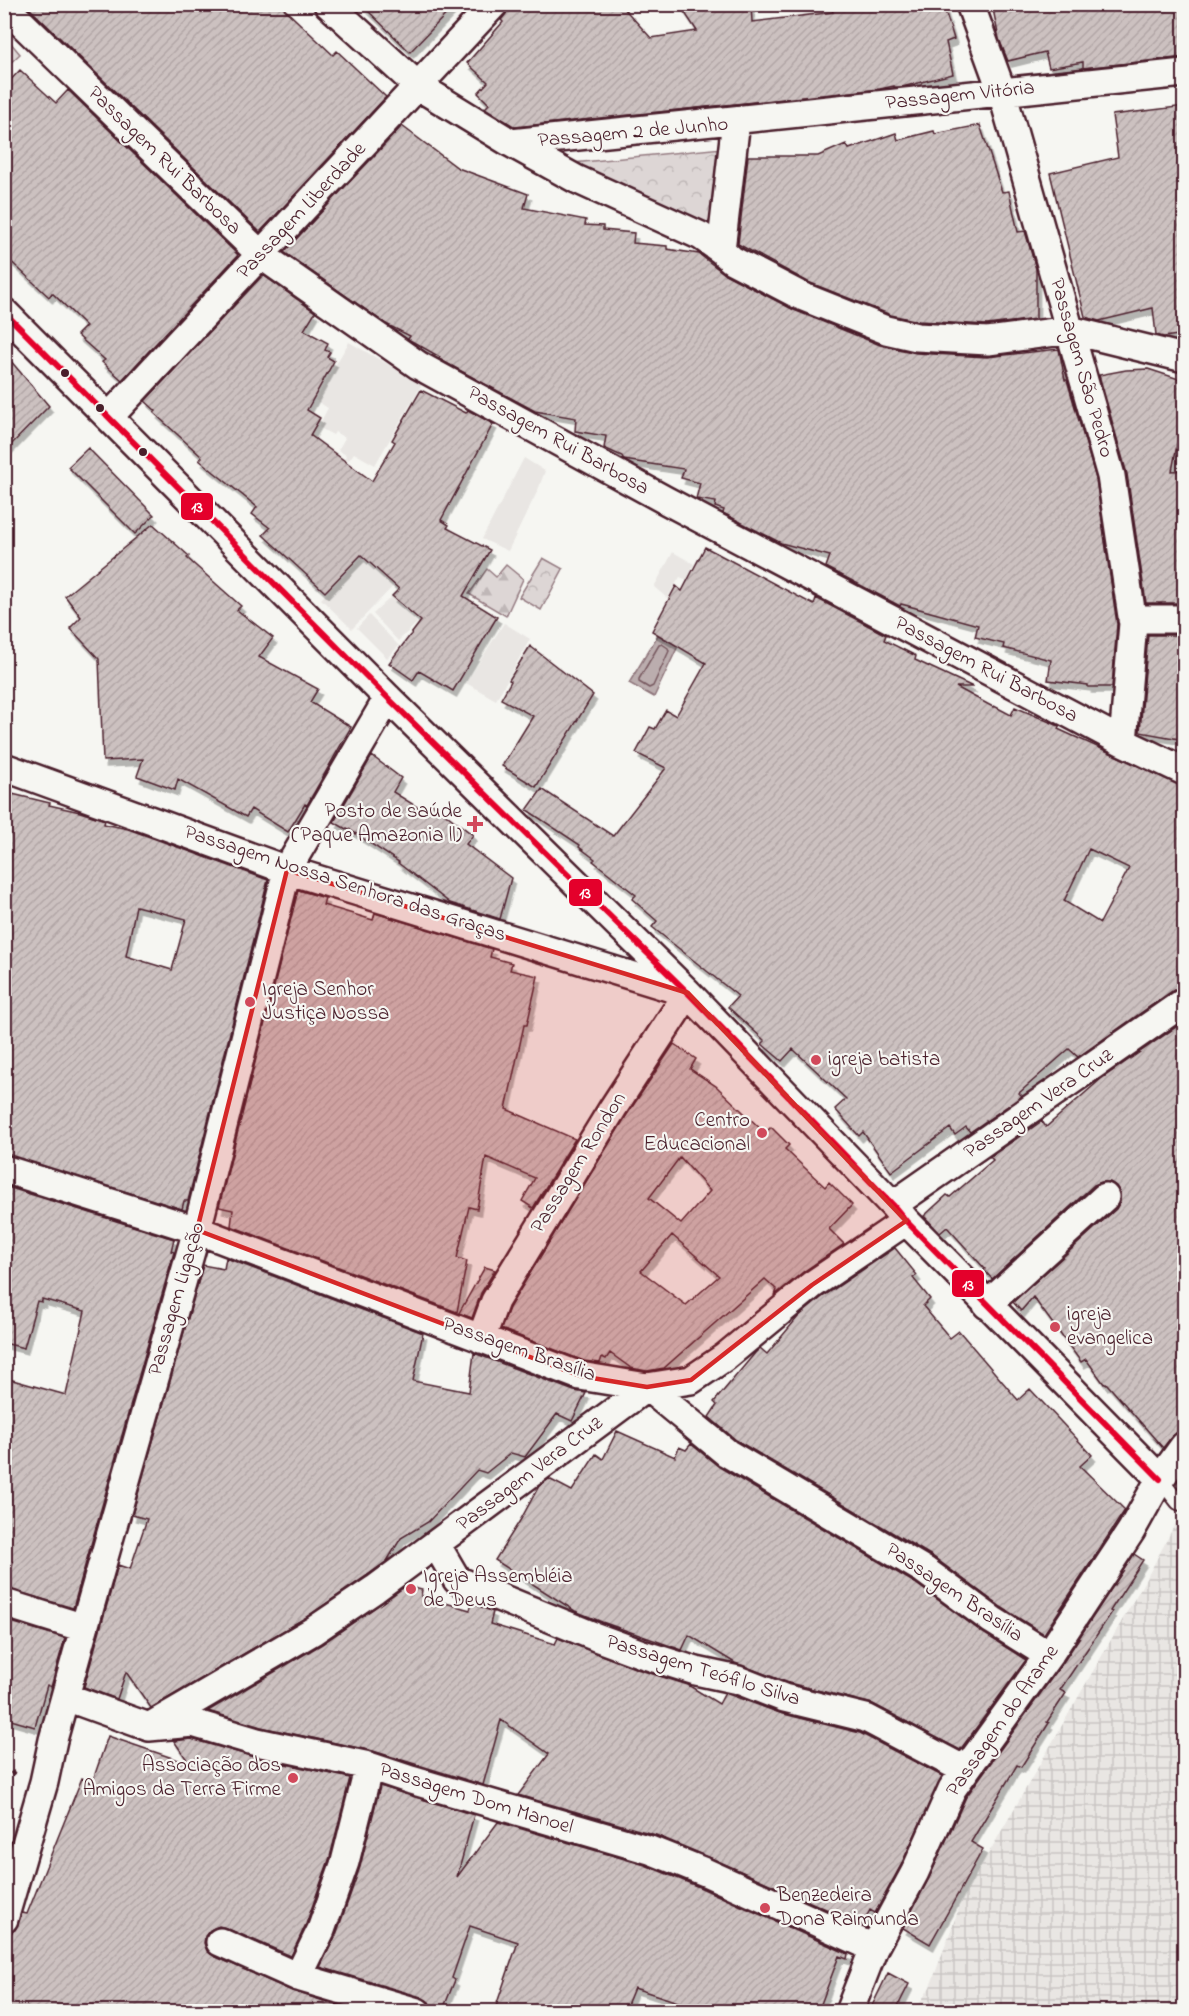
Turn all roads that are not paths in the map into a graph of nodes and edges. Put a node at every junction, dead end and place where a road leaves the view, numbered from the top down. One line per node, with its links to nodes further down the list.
1 (328, 4): 6 (street, Passagem 2 de Junho)
2 (494, 4): 6 (street, Passagem Liberdade)
3 (970, 4): 7 (street, Passagem São Pedro)
4 (4, 6): 11 (street, Passagem Rui Barbosa)
5 (1185, 73): 7 (street, Passagem Vitória)
6 (418, 86): 9 (street, Passagem 2 de Junho); 11 (street, Passagem Liberdade)
7 (1002, 92): 8 (street, Passagem Vitória); 13 (street, Passagem São Pedro)
8 (736, 120): 9 (street, Passagem 2 de Junho); 10 (street, Passagem 2 de Junho)
9 (512, 143): 10 (street, Passagem 2 de Junho)
10 (722, 250): 13 (street, Passagem 2 de Junho)
11 (261, 255): 15 (street, Passagem Liberdade); 19 (street, Passagem Rui Barbosa)
12 (4, 312): 15 (street)
13 (1070, 330): 14 (street, Passagem 2 de Junho); 16 (street, Passagem São Pedro)
14 (1185, 358)
15 (109, 417): 18 (street)
16 (1132, 619): 17 (street); 19 (street, Passagem São Pedro)
17 (1185, 619)
18 (388, 698): 22 (street, Passagem Ligação); 23 (street)
19 (1123, 742): 21 (street, Passagem Rui Barbosa)
20 (4, 767): 22 (street, Passagem Nossa Senhora das Graças)
21 (1185, 771)
22 (287, 870): 23 (street, Passagem Nossa Senhora das Graças); 28 (street, Passagem Ligação)
23 (688, 993): 27 (street); 30 (street, Passagem Rondon)
24 (1185, 1002): 27 (street, Passagem Vera Cruz)
25 (4, 1169): 28 (street, Passagem Brasília)
26 (1105, 1197): 29 (street)
27 (899, 1213): 29 (street); 31 (street, Passagem Vera Cruz)
28 (197, 1230): 30 (street, Passagem Brasília); 37 (street, Passagem Ligação)
29 (987, 1305): 33 (street)
30 (481, 1339): 31 (street, Passagem Brasília)
31 (647, 1387): 35 (street, Passagem Vera Cruz); 38 (street, Passagem Brasília)
32 (1185, 1446): 33 (street, Passagem do Arame)
33 (1160, 1479): 34 (lane); 38 (street, Passagem do Arame)
34 (1185, 1504)
35 (436, 1544): 40 (street, Passagem Vera Cruz); 41 (street, Passagem Teófilo Silva)
36 (4, 1603): 37 (street)
37 (84, 1628): 39 (street, Passagem Ligação)
38 (1051, 1652): 41 (street, Passagem do Arame)
39 (66, 1697): 40 (street, Passagem Dom Manoel); 43 (street, Passagem Ligação)
40 (149, 1727): 42 (street, Passagem Dom Manoel)
41 (980, 1752): 45 (street, Passagem do Arame)
42 (369, 1766): 45 (street, Passagem Dom Manoel); 46 (street)
43 (4, 1919)
44 (220, 1942): 46 (street)
45 (874, 1948): 48 (street, Passagem do Arame)
46 (298, 1977): 47 (street)
47 (417, 2012)
48 (849, 2012)

